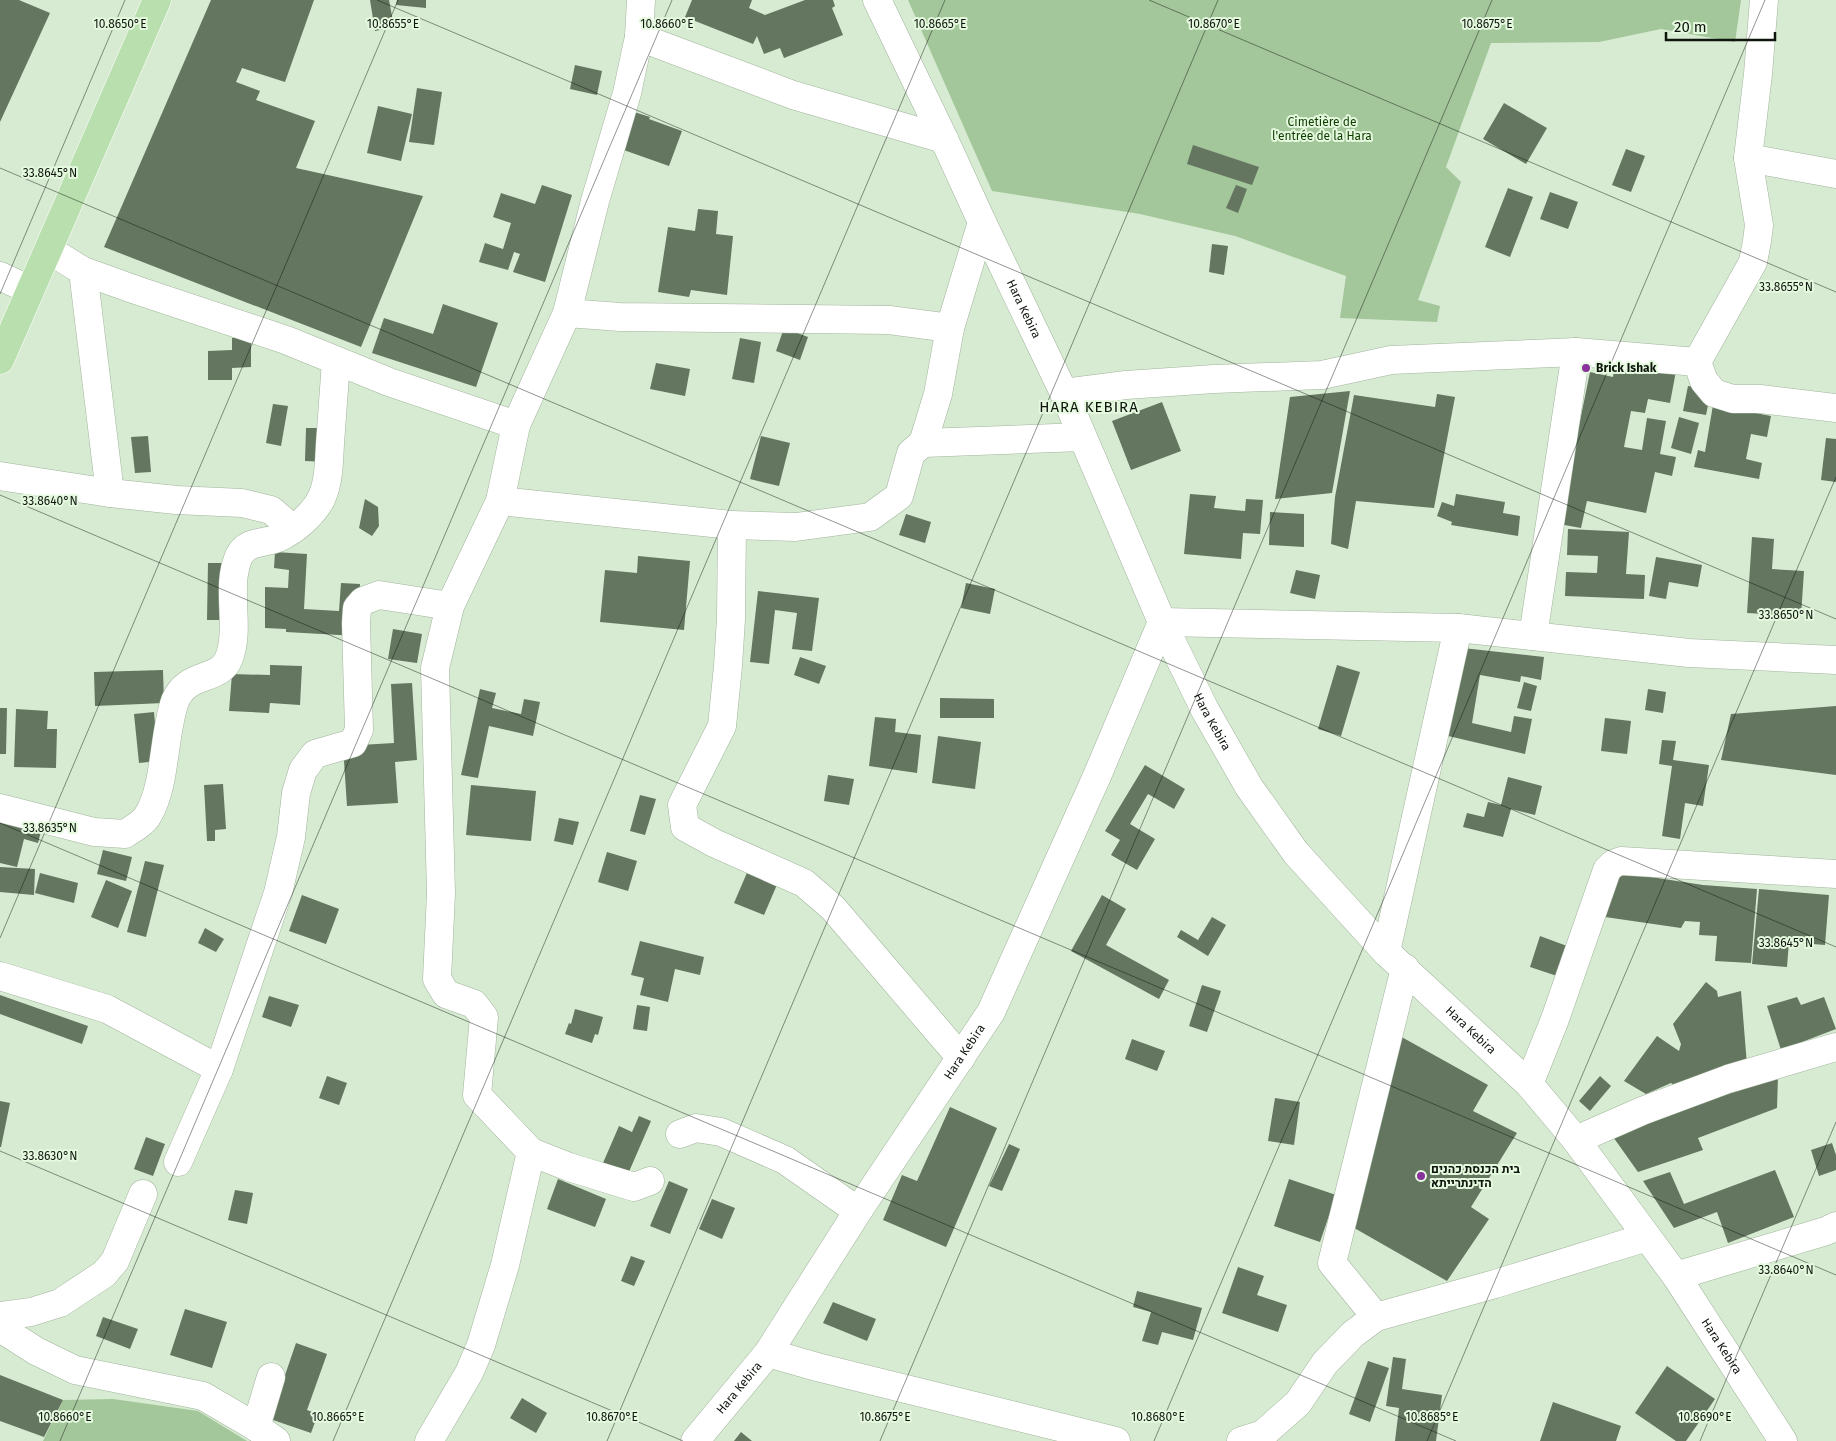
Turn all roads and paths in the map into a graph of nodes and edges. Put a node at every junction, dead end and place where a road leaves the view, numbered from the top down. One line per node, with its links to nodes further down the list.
1 (157, 0): 10 (main road)
2 (641, 0): 5 (street)
3 (877, 0): 6 (street, Hara Kebira)
4 (1764, 0): 7 (street)
5 (639, 37): 6 (street); 14 (street)
6 (944, 138): 9 (street, Hara Kebira)
7 (1748, 158): 8 (street); 19 (street)
8 (1836, 174)
9 (982, 222): 15 (street); 20 (street, Hara Kebira)
10 (49, 250): 11 (street); 13 (main road)
11 (83, 271): 18 (street); 26 (street)
12 (0, 276): 13 (street)
13 (30, 290): 17 (main road)
14 (567, 313): 15 (street); 22 (street)
15 (950, 328): 24 (street)
16 (1576, 352): 19 (street); 20 (street); 33 (street)
17 (0, 360)
18 (336, 361): 22 (street); 29 (street)
19 (1697, 362): 21 (street)
20 (1064, 393): 23 (street, Hara Kebira)
21 (1836, 408)
22 (516, 425): 27 (street)
23 (1082, 437): 24 (street); 31 (street, Hara Kebira)
24 (923, 443): 28 (street)
25 (0, 476): 26 (street)
26 (110, 493): 29 (street)
27 (500, 501): 28 (street); 30 (street)
28 (732, 525): 40 (street)
29 (293, 529): 35 (street)
30 (450, 606): 41 (street); 45 (street)
31 (1162, 622): 32 (street); 37 (street, Hara Kebira); 40 (street, Hara Kebira)
32 (1458, 628): 33 (street); 37 (street)
33 (1533, 636): 34 (street)
34 (1836, 660)
35 (0, 808)
36 (1836, 874): 42 (street)
37 (1395, 960): 42 (street, Hara Kebira); 54 (street)
38 (0, 976): 41 (street)
39 (1836, 1047): 44 (street)
40 (961, 1058): 49 (street, Hara Kebira)
41 (219, 1069): 46 (street)
42 (1529, 1084): 44 (street, Hara Kebira)
43 (680, 1134): 49 (street)
44 (1576, 1140): 51 (street, Hara Kebira)
45 (531, 1152): 47 (street); 59 (street)
46 (178, 1162)
47 (650, 1181)
48 (143, 1194): 53 (street)
49 (858, 1211): 56 (street, Hara Kebira)
50 (1833, 1231): 52 (street)
51 (1647, 1237): 52 (street, Hara Kebira); 54 (street)
52 (1676, 1276): 63 (street, Hara Kebira)
53 (0, 1316)
54 (1376, 1317): 62 (street)
55 (0, 1328): 58 (street)
56 (768, 1353): 60 (street, Hara Kebira); 61 (street)
57 (271, 1377): 58 (street)
58 (266, 1434)
59 (429, 1441)
60 (695, 1441)
61 (1116, 1441)
62 (1242, 1441)
63 (1783, 1441)

